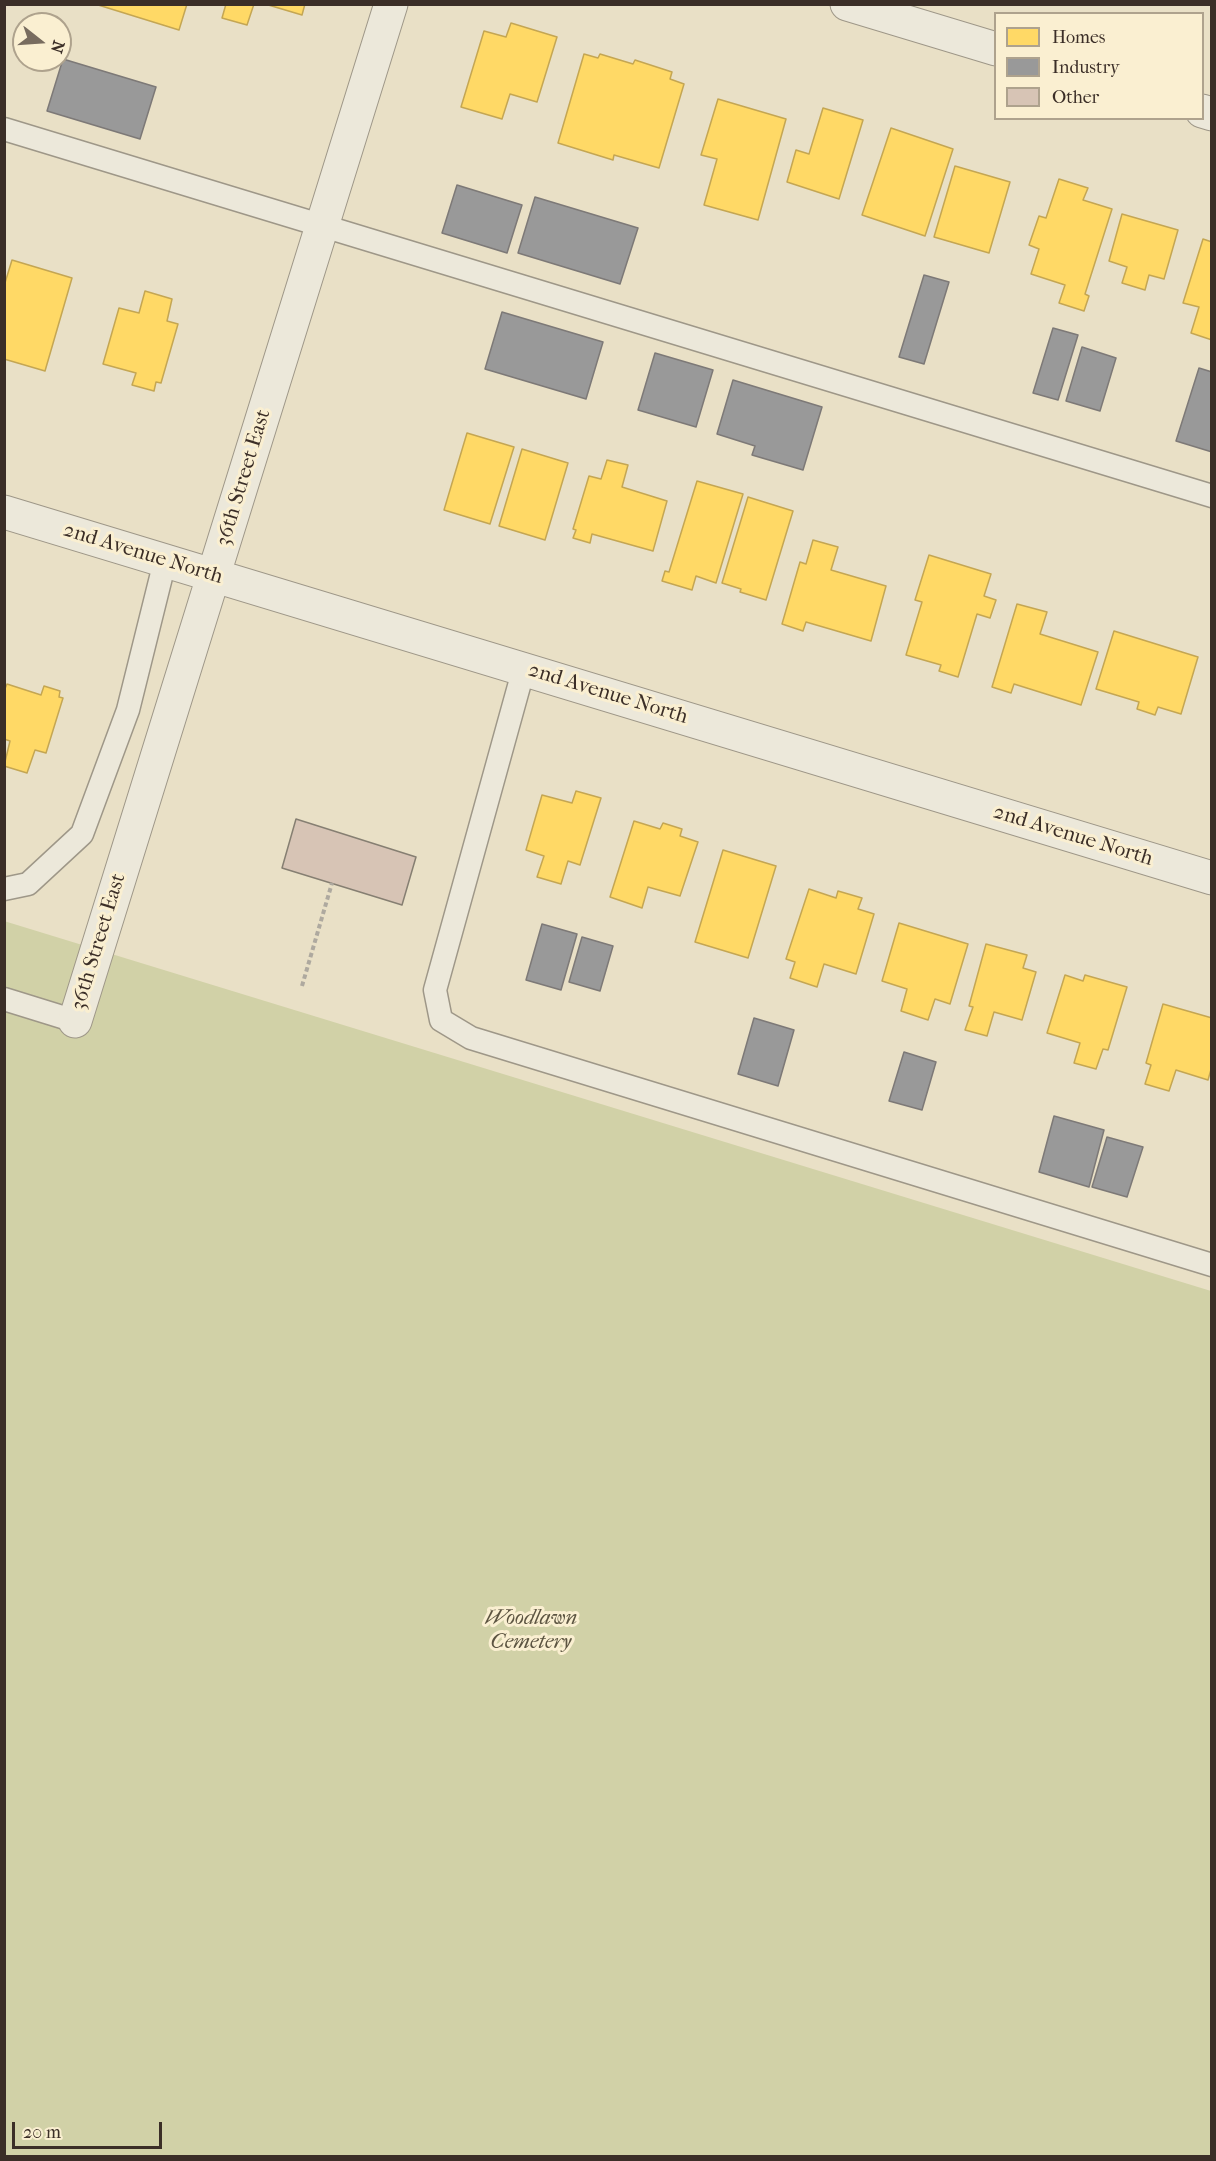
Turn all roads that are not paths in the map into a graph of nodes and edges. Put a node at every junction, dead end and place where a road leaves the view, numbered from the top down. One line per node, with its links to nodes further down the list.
1 (391, 4): 5 (street, 36th Street East)
2 (847, 4): 3 (street)
3 (994, 48)
4 (4, 129): 5 (lane)
5 (323, 226): 6 (lane); 9 (street, 36th Street East)
6 (1212, 496)
7 (4, 512): 8 (street, 2nd Avenue North)
8 (165, 561): 9 (street, 2nd Avenue North); 12 (lane)
9 (213, 576): 10 (street, 2nd Avenue North); 14 (street, 36th Street East)
10 (524, 668): 11 (street, 2nd Avenue North); 15 (lane)
11 (1212, 878)
12 (4, 889)
13 (4, 999): 14 (lane)
14 (75, 1021)
15 (1212, 1265)

